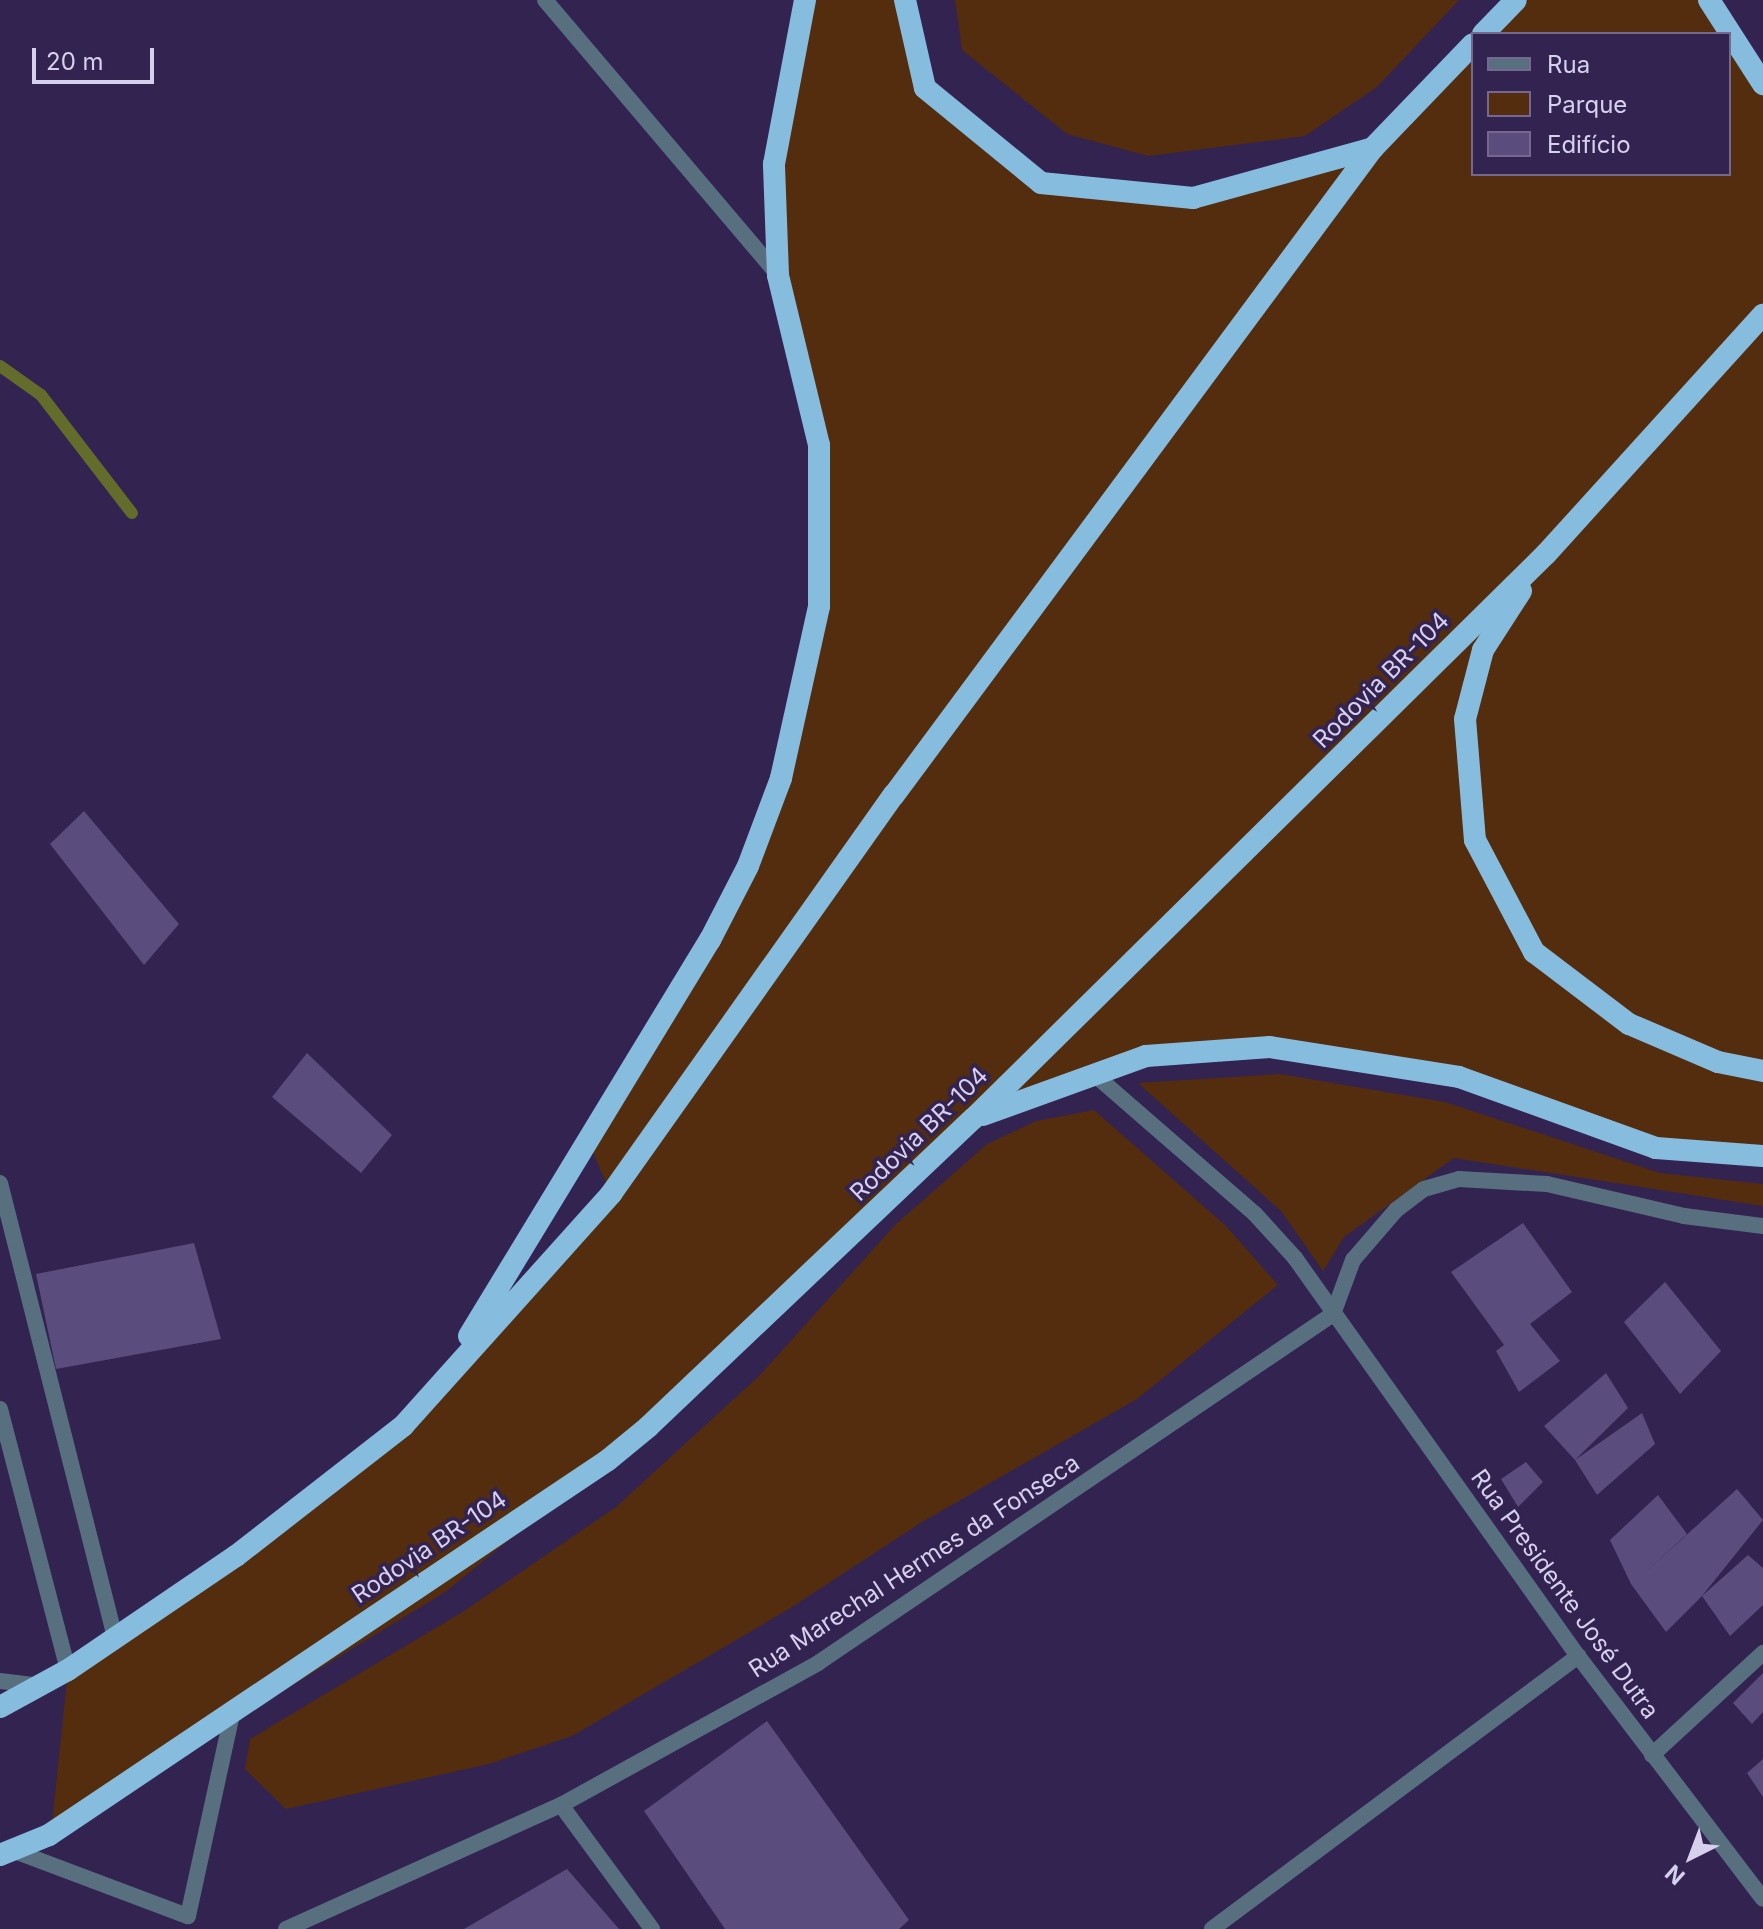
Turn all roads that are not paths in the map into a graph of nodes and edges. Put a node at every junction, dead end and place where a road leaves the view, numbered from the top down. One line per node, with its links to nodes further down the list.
1 (545, 0): 12 (street)
2 (805, 0): 12 (highway)
3 (905, 0): 11 (highway)
4 (1516, 0): 6 (highway)
5 (1709, 0): 7 (highway)
6 (1485, 32)
7 (1730, 32)
8 (1731, 34): 10 (highway)
9 (1471, 46): 11 (highway)
10 (1763, 84)
11 (1373, 148): 22 (highway)
12 (778, 275): 22 (highway)
13 (1763, 315): 14 (highway, Rodovia BR-104)
14 (1546, 554): 15 (highway); 17 (highway, Rodovia BR-104)
15 (1763, 1071)
16 (1095, 1075): 17 (highway); 18 (highway); 21 (street, Rua Presidente José Dutra)
17 (974, 1118): 31 (highway, Rodovia BR-104)
18 (1763, 1156)
19 (0, 1183): 24 (street)
20 (1763, 1226): 21 (street)
21 (1333, 1314): 26 (street, Rua Presidente José Dutra); 33 (street, Rua Marechal Hermes da Fonseca)
22 (442, 1382): 24 (highway)
23 (0, 1409): 27 (street)
24 (115, 1638): 27 (highway)
25 (1763, 1653): 32 (street)
26 (1578, 1656): 32 (street, Rua Presidente José Dutra); 39 (street)
27 (68, 1670): 29 (highway)
28 (0, 1681): 29 (street)
29 (40, 1686): 30 (highway)
30 (0, 1707)
31 (233, 1710): 34 (highway, Rodovia BR-104); 36 (street)
32 (1652, 1755): 35 (street, Rua Presidente José Dutra)
33 (561, 1805): 37 (street, Rua Marechal Hermes da Fonseca); 38 (street)
34 (6, 1852): 36 (street)
35 (1763, 1899)
36 (192, 1922)
37 (286, 1929)
38 (652, 1929)
39 (1212, 1929)

